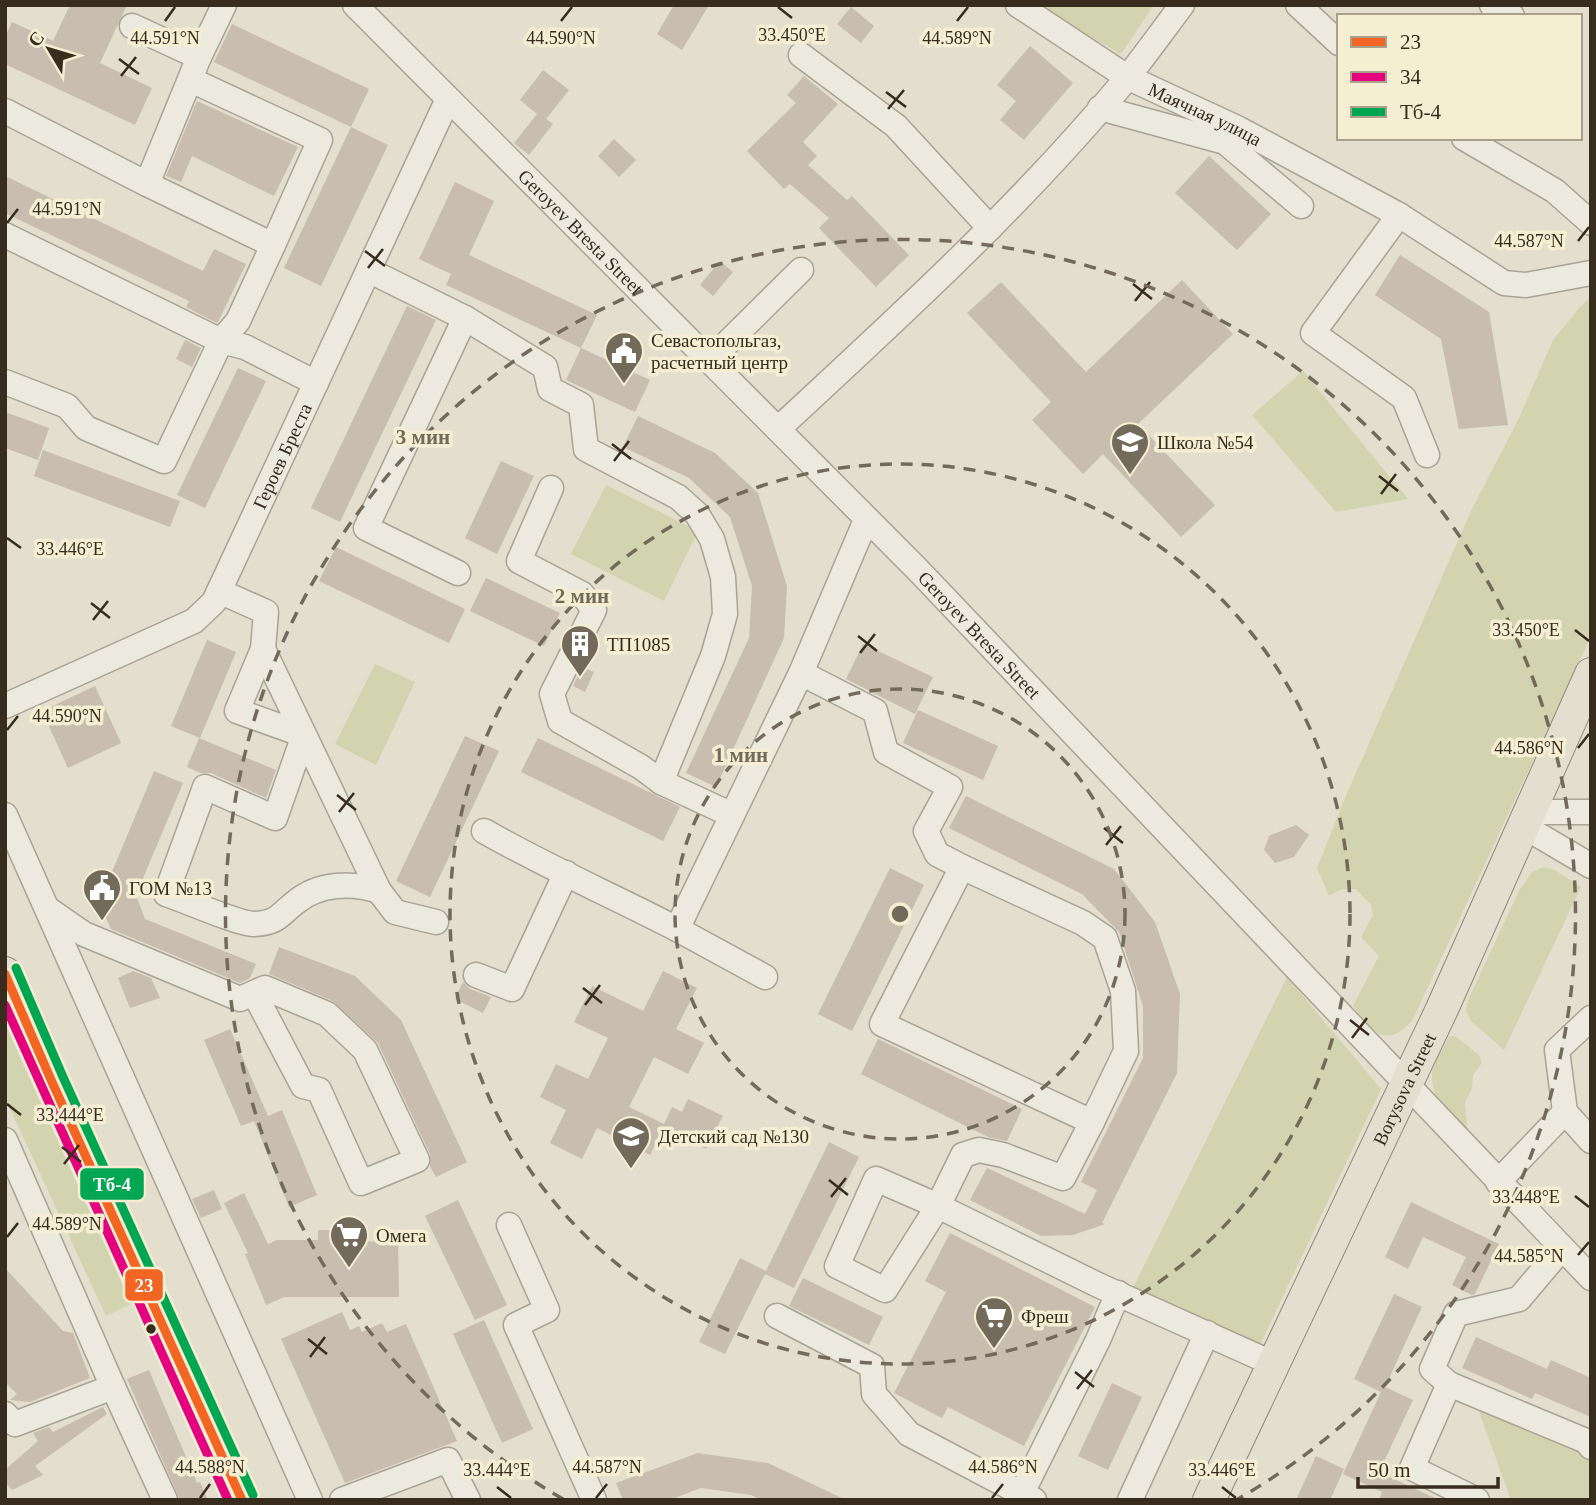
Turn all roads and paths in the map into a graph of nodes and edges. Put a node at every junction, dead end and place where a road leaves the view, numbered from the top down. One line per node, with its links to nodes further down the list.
1 (224, 5): 11 (street)
2 (355, 5): 14 (street, Geroyev Bresta Street)
3 (1018, 5): 12 (street, Маячная улица)
4 (1182, 5): 12 (street)
5 (1298, 5): 9 (street)
6 (1492, 5): 7 (street)
7 (1508, 14)
8 (132, 26): 11 (street)
9 (1337, 41)
10 (801, 55): 22 (street)
11 (200, 57): 13 (street)
12 (1127, 77): 15 (street); 20 (street, Маячная улица)
13 (191, 80): 18 (street); 24 (street)
14 (448, 99): 26 (street, Героев Бреста); 30 (street, Geroyev Bresta Street)
15 (1100, 108): 19 (street); 22 (street)
16 (5, 111): 18 (street)
17 (1467, 140): 21 (street)
18 (148, 184): 24 (street)
19 (1301, 206)
20 (1399, 215): 27 (street, Маячная улица); 34 (street)
21 (1591, 223)
22 (990, 228): 33 (street)
23 (5, 235): 29 (street)
24 (273, 245): 29 (street)
25 (801, 270): 30 (street)
26 (370, 271): 28 (street); 32 (street, Героев Бреста)
27 (1591, 273)
28 (465, 318): 37 (street); 44 (street)
29 (221, 341): 31 (street); 32 (street)
30 (709, 360): 33 (street, Geroyev Bresta Street)
31 (5, 382)
32 (316, 383): 38 (street, Героев Бреста)
33 (778, 429): 36 (street, Geroyev Bresta Street)
34 (1427, 455)
35 (551, 488): 44 (street)
36 (866, 520): 40 (street); 62 (street, Geroyev Bresta Street)
37 (458, 573)
38 (219, 591): 39 (street); 42 (street, Героев Бреста)
39 (263, 649): 43 (street); 43 (street)
40 (801, 673): 47 (street); 51 (street)
41 (1591, 674): 48 (main road, Borysova Street)
42 (5, 706)
43 (304, 735): 53 (street); 53 (street)
44 (662, 782): 47 (street)
45 (1591, 812): 48 (street)
46 (5, 815): 54 (street)
47 (732, 816): 56 (street)
48 (1526, 819): 50 (street); 62 (main road, Borysova Street)
49 (484, 831): 52 (street)
50 (1591, 866)
51 (962, 867): 64 (street); 64 (street)
52 (566, 873): 56 (street); 58 (street)
53 (379, 891): 55 (street)
54 (48, 909): 60 (street); 83 (street)
55 (436, 922)
56 (677, 929): 59 (street)
57 (5, 973): 82 (main road)
58 (476, 975)
59 (765, 977)
60 (254, 993): 60 (street)
61 (1591, 1018): 63 (street)
62 (1405, 1084): 67 (street, Geroyev Bresta Street); 75 (main road, Borysova Street)
63 (1565, 1112): 66 (street); 67 (street)
64 (1091, 1122): 68 (street)
65 (5, 1140): 77 (street)
66 (1591, 1141)
67 (1498, 1182): 70 (street, Geroyev Bresta Street)
68 (938, 1206): 68 (street); 72 (street)
69 (509, 1226): 86 (street)
70 (1562, 1248): 71 (street, Geroyev Bresta Street); 76 (street)
71 (1591, 1278)
72 (1118, 1293): 74 (street); 80 (street)
73 (777, 1316): 80 (street)
74 (1207, 1333): 75 (street); 87 (street)
75 (1275, 1364): 88 (main road, Borysova Street)
76 (1449, 1384): 79 (street); 89 (street)
77 (113, 1387): 78 (street); 81 (street)
78 (5, 1414)
79 (1591, 1447)
80 (1028, 1497)
81 (165, 1500)
82 (242, 1500)
83 (310, 1500)
84 (342, 1500): 85 (street)
85 (468, 1500)
86 (594, 1500)
87 (1130, 1500)
88 (1209, 1500)
89 (1477, 1500)

